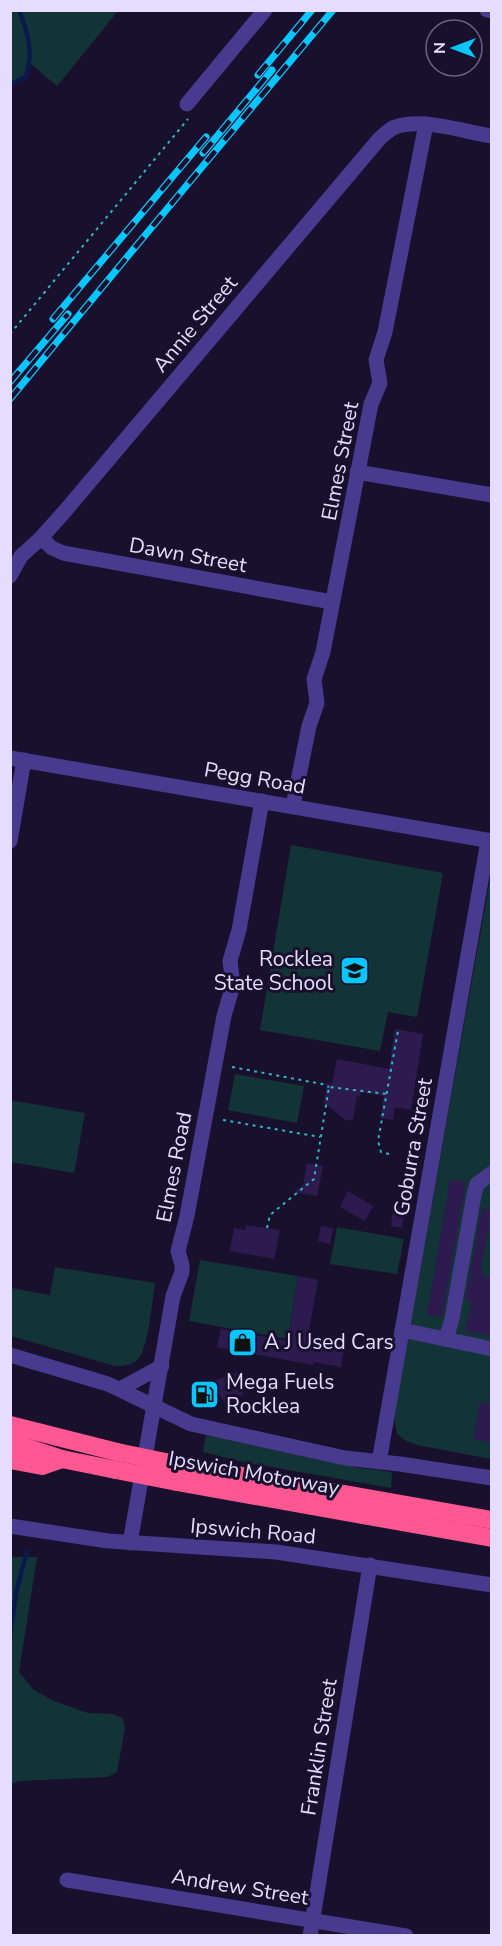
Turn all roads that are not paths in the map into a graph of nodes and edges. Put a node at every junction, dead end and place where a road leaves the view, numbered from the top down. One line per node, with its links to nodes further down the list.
1 (265, 10): 4 (street)
2 (487, 10): 3 (street)
3 (492, 11)
4 (187, 104)
5 (426, 124): 6 (street, Annie Street); 7 (street, Elmes Street); 9 (street, Annie Street)
6 (492, 136)
7 (357, 472): 8 (street); 11 (street, Elmes Street)
8 (492, 495)
9 (41, 538): 10 (street, Annie Street); 11 (street, Dawn Street)
10 (10, 576)
11 (332, 603): 14 (street, Elmes Street)
12 (17, 759): 13 (street, Pegg Road); 15 (street)
13 (262, 801): 14 (street, Pegg Road); 23 (street, Elmes Road)
14 (293, 806): 16 (street, Pegg Road)
15 (10, 841)
16 (490, 841): 17 (street, Goburra Street)
17 (488, 863): 19 (street, Goburra Street)
18 (492, 1173): 20 (street)
19 (402, 1330): 20 (street); 31 (street, Goburra Street)
20 (446, 1339): 21 (street)
21 (492, 1348)
22 (10, 1355): 24 (street)
23 (162, 1366): 24 (street); 25 (street, Elmes Road)
24 (120, 1389): 25 (street)
25 (154, 1407): 31 (street); 37 (street, Elmes Road)
26 (10, 1425): 30 (highway, Ipswich Motorway)
27 (10, 1443): 28 (highway, Ipswich Motorway)
28 (62, 1459): 29 (highway); 30 (highway, Ipswich Motorway)
29 (10, 1460)
30 (117, 1461): 32 (highway, Ipswich Motorway, bridge)
31 (379, 1462): 33 (street)
32 (179, 1474): 34 (highway, Ipswich Motorway); 36 (highway, Ipswich Motorway)
33 (492, 1478)
34 (492, 1520)
35 (10, 1526): 37 (street, Ipswich Road)
36 (492, 1538)
37 (130, 1543): 38 (street, Ipswich Road)
38 (370, 1565): 39 (street, Ipswich Road); 41 (street, Franklin Street)
39 (492, 1586)
40 (67, 1880): 41 (street, Andrew Street)
41 (311, 1928): 42 (street, Andrew Street)
42 (406, 1935)

